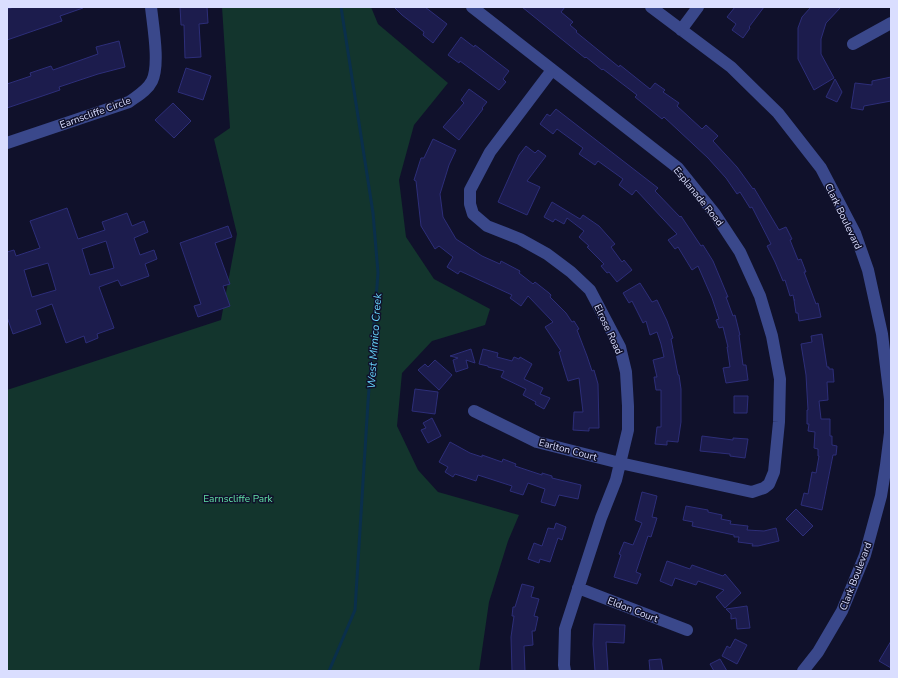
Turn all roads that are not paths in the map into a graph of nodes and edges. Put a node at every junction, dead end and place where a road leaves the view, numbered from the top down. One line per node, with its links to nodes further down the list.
1 (152, 7): 9 (street, Earnscliffe Circle)
2 (472, 7): 8 (street, Esplanade Road)
3 (652, 7): 6 (street, Clark Boulevard)
4 (698, 7): 6 (street)
5 (891, 23): 7 (street)
6 (681, 30): 10 (street, Clark Boulevard)
7 (853, 44)
8 (552, 70): 12 (street, Elrose Road); 12 (street, Esplanade Road)
9 (7, 143)
10 (885, 320): 16 (street, Clark Boulevard)
11 (474, 411): 12 (street, Earlton Court)
12 (620, 463): 13 (street, Elrose Road)
13 (578, 588): 14 (street, Eldon Court); 15 (street, Elrose Road)
14 (687, 630)
15 (565, 671)
16 (803, 671)

